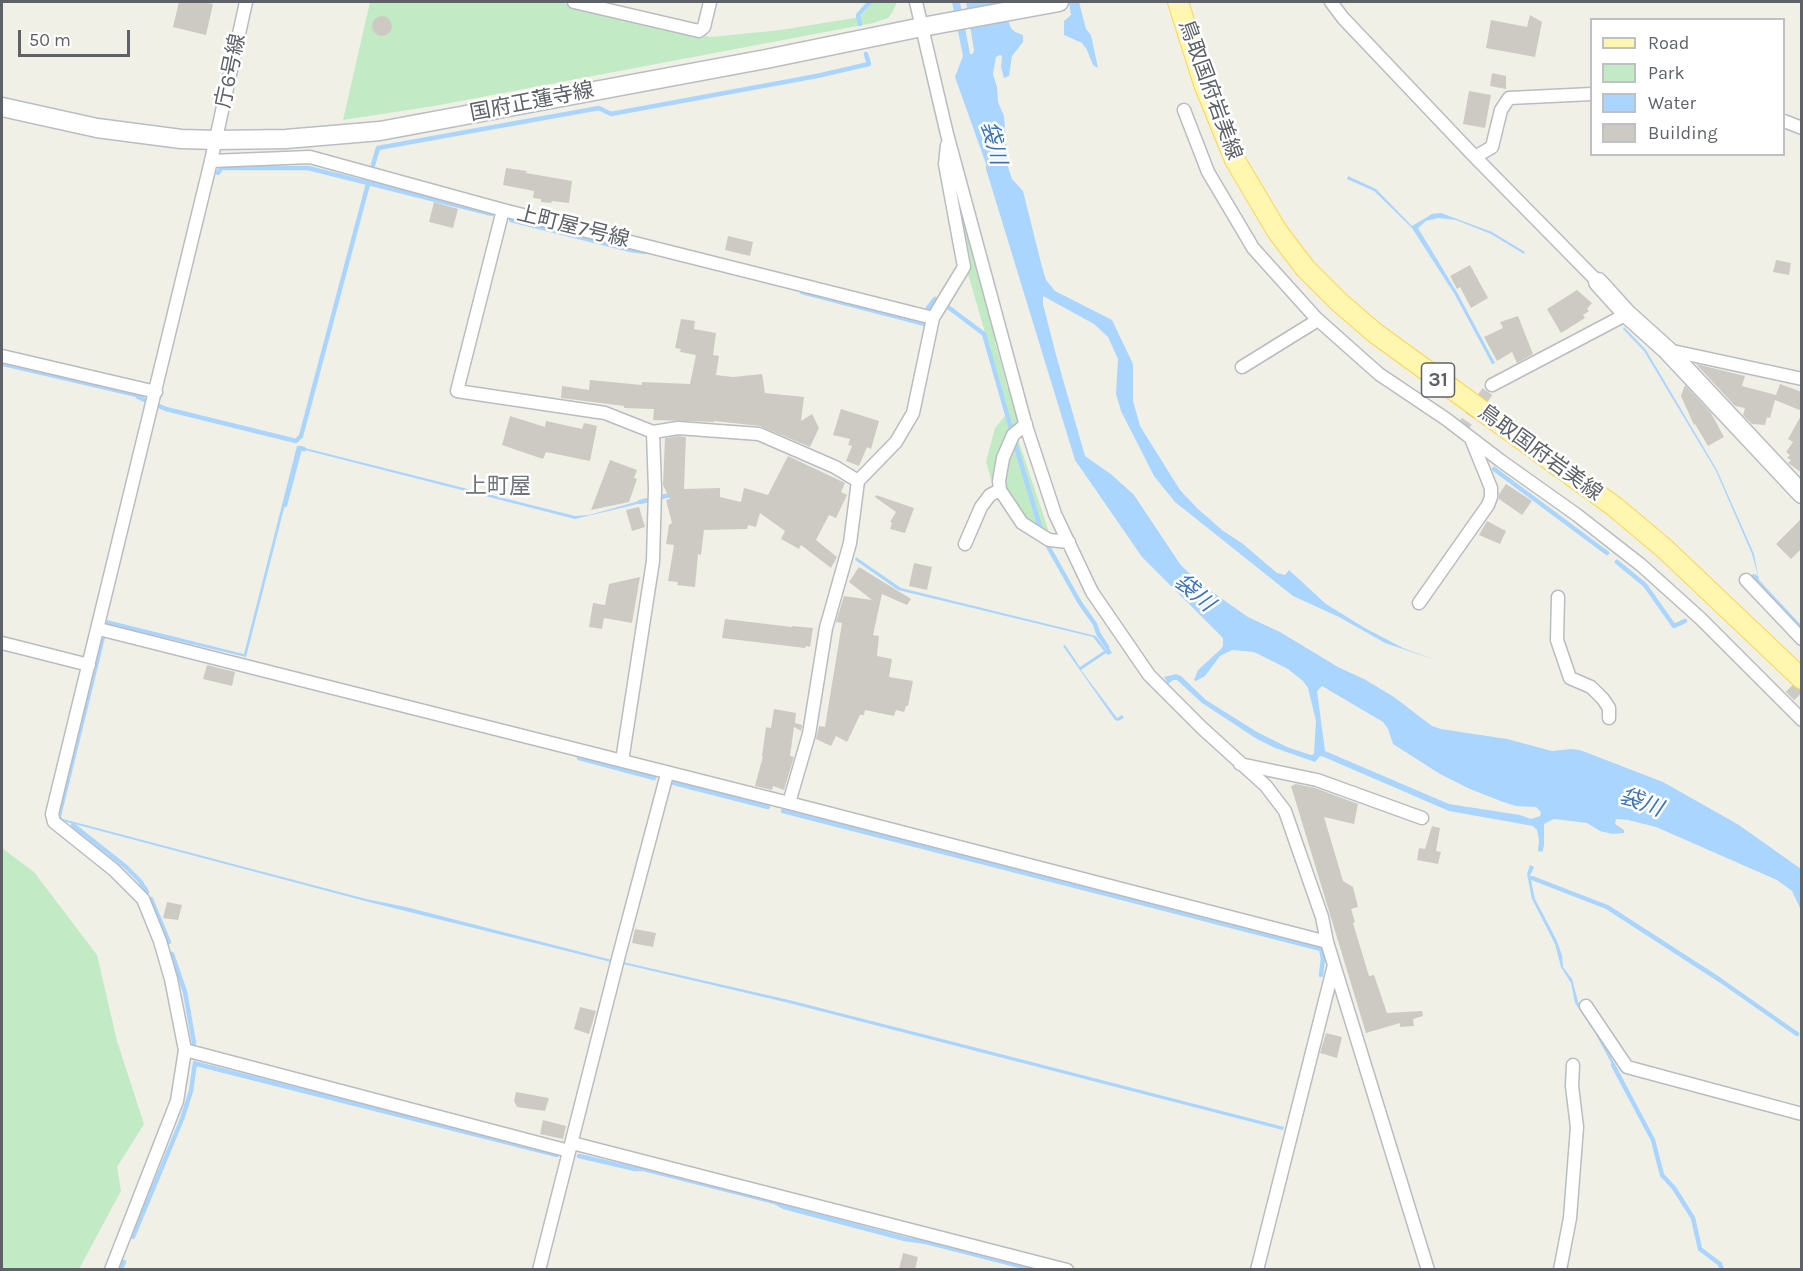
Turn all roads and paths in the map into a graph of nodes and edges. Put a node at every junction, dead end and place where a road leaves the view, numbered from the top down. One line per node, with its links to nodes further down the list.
1 (246, 2): 15 (street, 庁6号線)
2 (574, 2): 3 (street)
3 (710, 2)
4 (916, 2): 8 (street)
5 (1059, 2): 8 (main road, 国府正蓮寺線)
6 (1178, 2): 44 (main road, 鳥取国府岩美線 / 31)
7 (1331, 2): 16 (street)
8 (922, 27): 14 (street); 15 (main road, 国府正蓮寺線)
9 (1590, 94): 16 (street)
10 (2, 107): 15 (main road, 国府正蓮寺線)
11 (1184, 110): 22 (street)
12 (1785, 121): 13 (street)
13 (1802, 128)
14 (947, 134): 21 (street); 29 (street)
15 (216, 140): 17 (street, 庁6号線)
16 (1475, 157): 19 (street)
17 (211, 161): 18 (street, 上町屋7号線); 28 (street, 庁6号線)
18 (503, 210): 21 (street, 上町屋7号線); 30 (street)
19 (1598, 282): 20 (main road)
20 (1627, 314): 23 (main road); 27 (street)
21 (933, 318): 32 (street)
22 (1318, 320): 25 (street); 31 (street)
23 (1667, 350): 26 (street); 34 (main road)
24 (2, 356): 28 (street)
25 (1242, 367)
26 (1802, 380)
27 (1492, 385)
28 (156, 392): 40 (street, 庁6号線)
29 (1026, 424): 33 (street); 35 (street)
30 (653, 432): 32 (street); 47 (street)
31 (1472, 440): 39 (street); 46 (street)
32 (858, 481): 50 (street)
33 (1000, 490): 35 (street); 36 (street)
34 (1802, 494)
35 (1069, 543): 48 (street)
36 (965, 544)
37 (1746, 580): 41 (street)
38 (1558, 597): 45 (street)
39 (1419, 603)
40 (99, 629): 43 (street, 庁6号線); 47 (street)
41 (1802, 639)
42 (2, 643): 43 (street)
43 (89, 665): 55 (street, 庁6号線)
44 (1802, 679)
45 (1609, 718)
46 (1802, 720)
47 (622, 761): 49 (street)
48 (1240, 764): 51 (street); 52 (street)
49 (667, 774): 50 (street); 58 (street)
50 (789, 803): 52 (street)
51 (1422, 818)
52 (1327, 942): 53 (street)
53 (1335, 964): 62 (street); 63 (street)
54 (1586, 1006): 57 (street)
55 (185, 1050): 58 (street); 59 (street)
56 (1573, 1065): 64 (street)
57 (1802, 1114)
58 (571, 1147): 60 (street); 61 (street)
59 (111, 1269)
60 (539, 1269)
61 (1067, 1269)
62 (1257, 1269)
63 (1428, 1269)
64 (1560, 1269)

